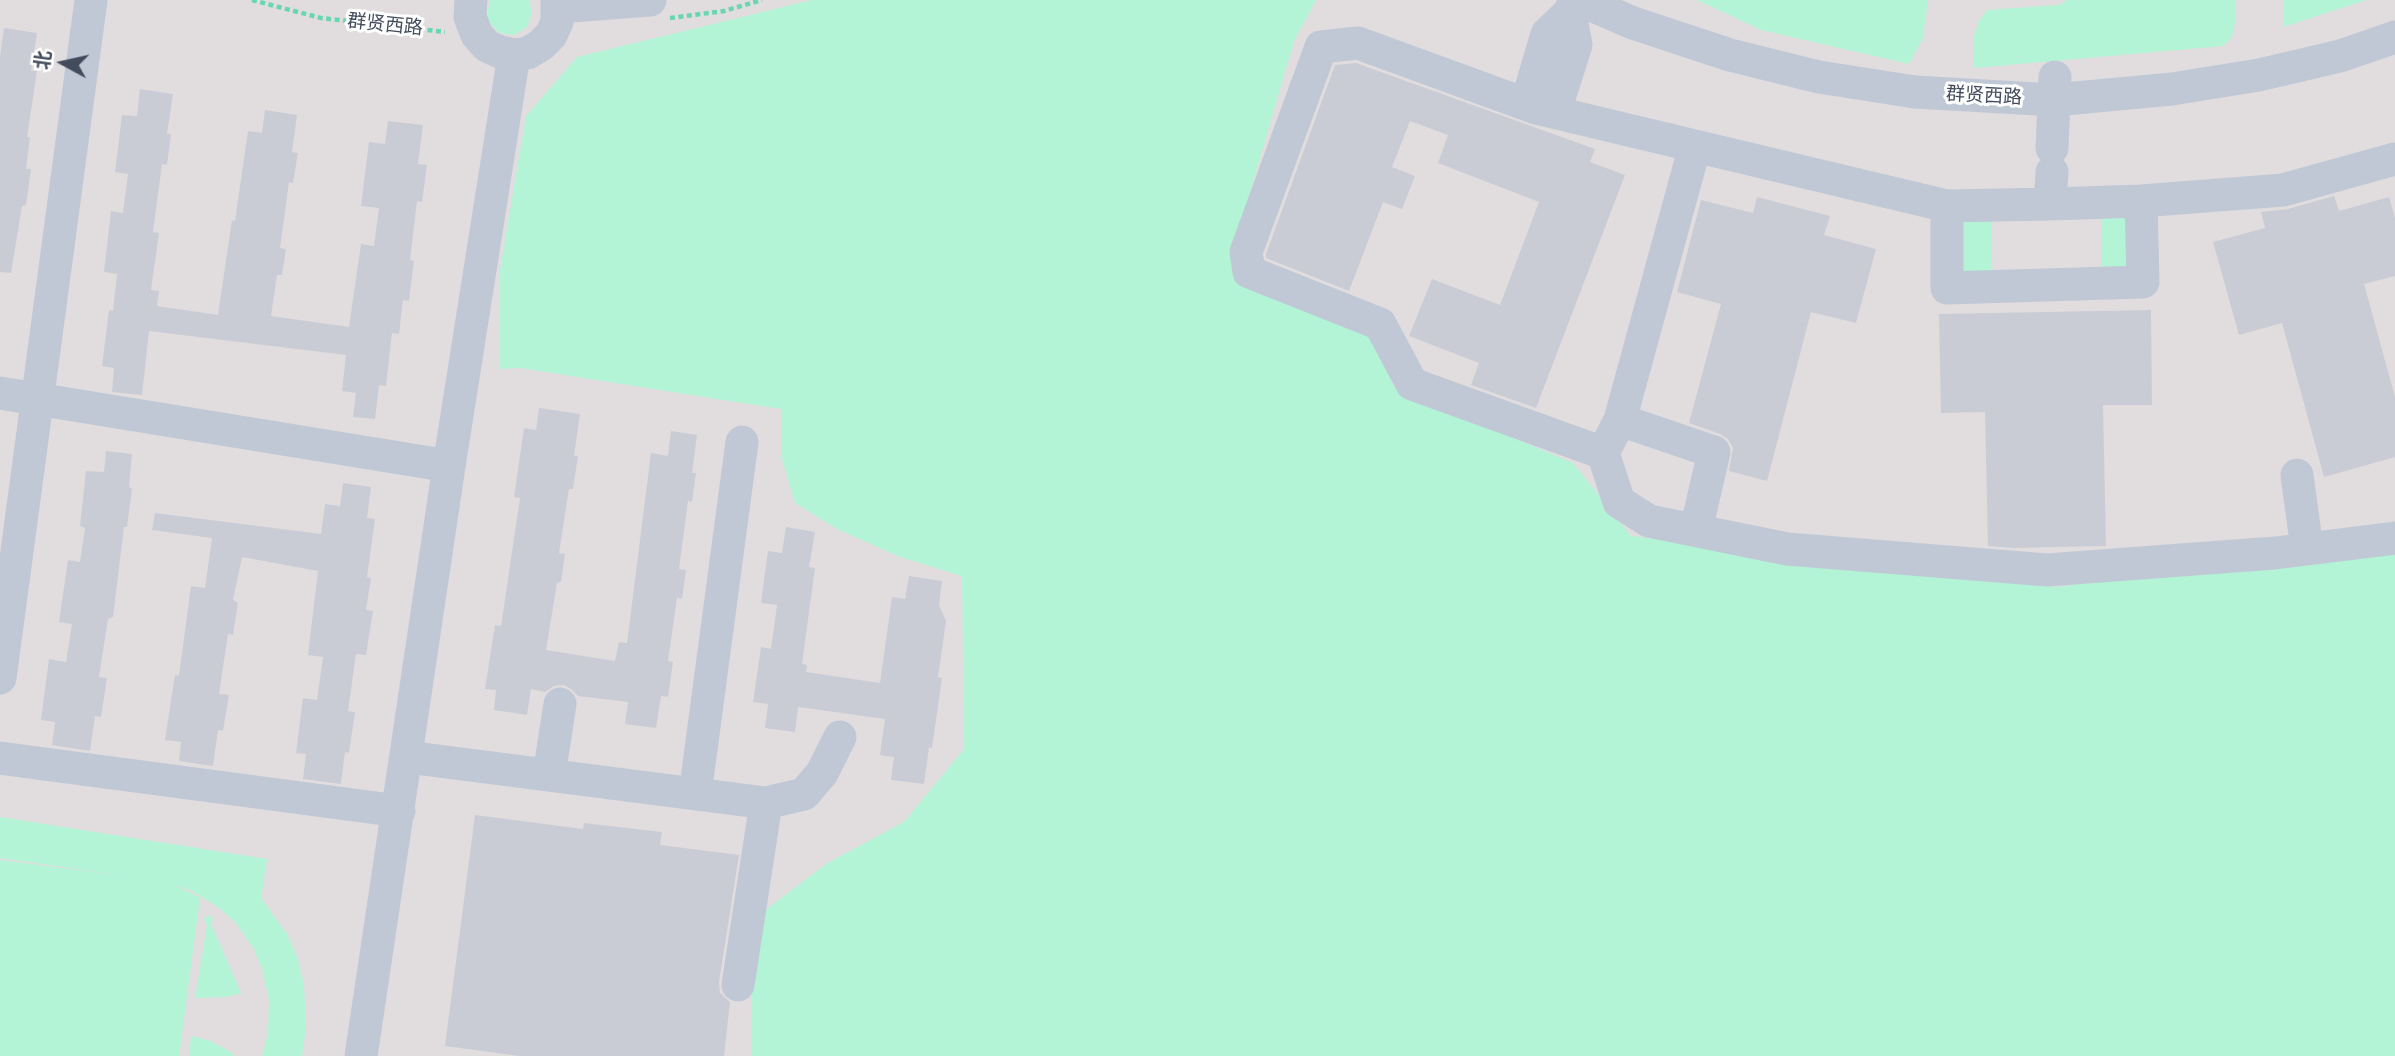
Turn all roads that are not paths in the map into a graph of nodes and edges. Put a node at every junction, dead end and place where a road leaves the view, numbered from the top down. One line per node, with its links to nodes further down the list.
1 (91, 0): 16 (street)
2 (471, 0): 7 (street)
3 (650, 0): 4 (street)
4 (557, 4): 7 (street)
5 (1575, 4): 8 (street, 群贤西路); 9 (street)
6 (2395, 37): 8 (street, 群贤西路)
7 (514, 55): 20 (street)
8 (2054, 88): 12 (street)
9 (1536, 108): 10 (street); 19 (street)
10 (1695, 145): 14 (street); 17 (street)
11 (2395, 159): 13 (street)
12 (2051, 174): 13 (street); 14 (street)
13 (2141, 201): 14 (street)
14 (1947, 206)
15 (0, 393): 16 (street)
16 (37, 399): 20 (street); 25 (street)
17 (1620, 420): 19 (street); 22 (street)
18 (741, 442): 31 (street)
19 (1603, 453): 22 (street)
20 (449, 466): 28 (street)
21 (2297, 475): 24 (street)
22 (1696, 530): 24 (street)
23 (2395, 538): 24 (street)
24 (2307, 549)
25 (0, 678)
26 (560, 704): 30 (street)
27 (840, 737): 32 (street)
28 (407, 757): 30 (street); 33 (street)
29 (0, 758): 33 (street)
30 (549, 775): 31 (street)
31 (695, 794): 32 (street)
32 (766, 803): 34 (street)
33 (399, 811): 35 (street)
34 (738, 985)
35 (362, 1056)

